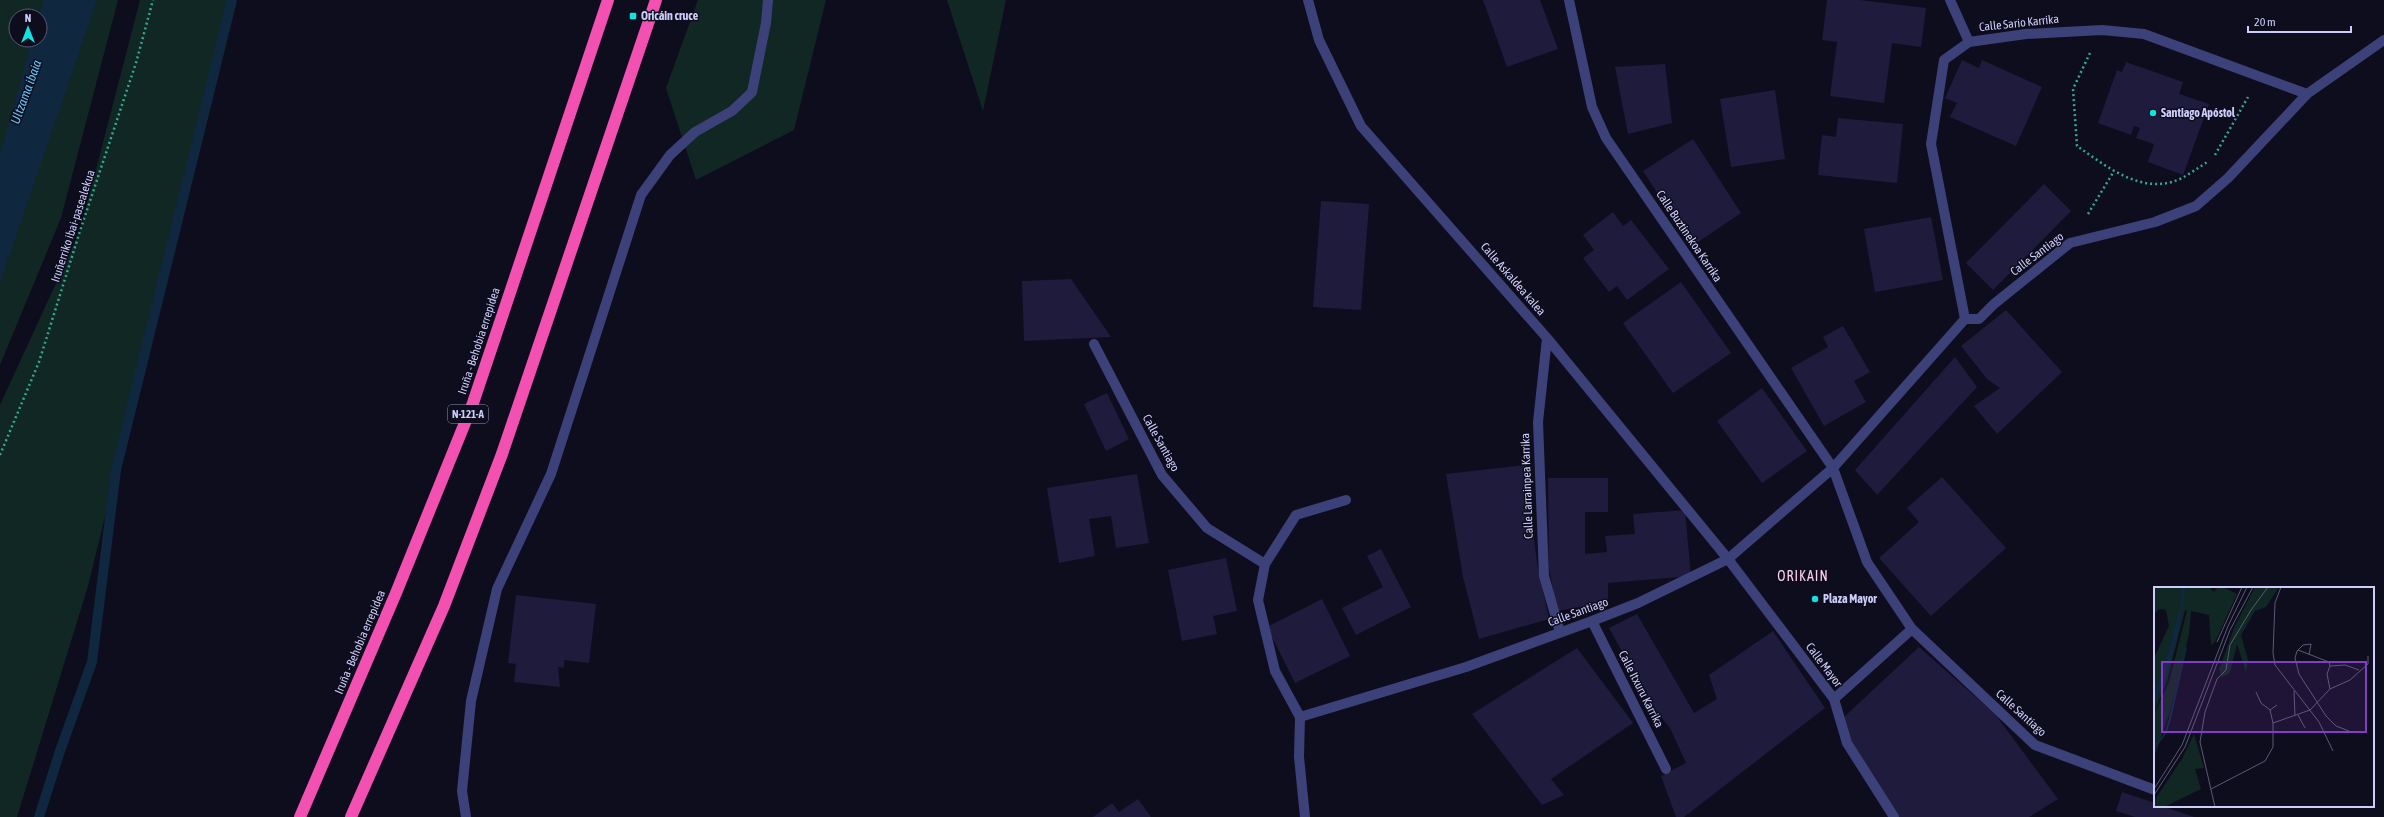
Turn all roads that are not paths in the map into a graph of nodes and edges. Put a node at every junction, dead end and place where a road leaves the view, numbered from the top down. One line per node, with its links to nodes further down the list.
1 (608, 0): 24 (highway, Iruña - Behobia errepidea / N-121-A)
2 (656, 0): 25 (highway)
3 (768, 0): 26 (street)
4 (1308, 0): 11 (street, Calle Askaldea kalea)
5 (1569, 0): 13 (street, Calle Buztinekoa Karrika)
6 (1950, 0): 8 (street)
7 (2384, 40): 9 (street, Calle Santiago)
8 (1969, 42): 9 (street, Calle Sario Karrika); 10 (street, Calle Sario Karrika)
9 (2307, 94): 10 (street, Calle Santiago)
10 (1965, 319): 13 (street, Calle Santiago)
11 (1547, 338): 15 (street, Calle Askaldea kalea); 19 (street, Calle Larrainpea Karrika)
12 (1094, 344): 16 (street, Calle Santiago)
13 (1833, 468): 15 (street, Calle Santiago); 18 (street, Calle Santiago)
14 (1346, 500): 16 (street)
15 (1728, 559): 17 (street, Calle Santiago); 20 (street, Calle Mayor)
16 (1265, 564): 21 (street)
17 (1592, 621): 19 (street, Calle Santiago); 22 (street, Calle Itxuru Karrika)
18 (1912, 629): 20 (street); 23 (street, Calle Santiago)
19 (1560, 632): 21 (street, Calle Santiago)
20 (1834, 699): 28 (street, Calle Mayor)
21 (1300, 717): 27 (street)
22 (1666, 769)
23 (2154, 790)
24 (300, 817)
25 (351, 817)
26 (466, 817)
27 (1305, 817)
28 (1894, 817)

